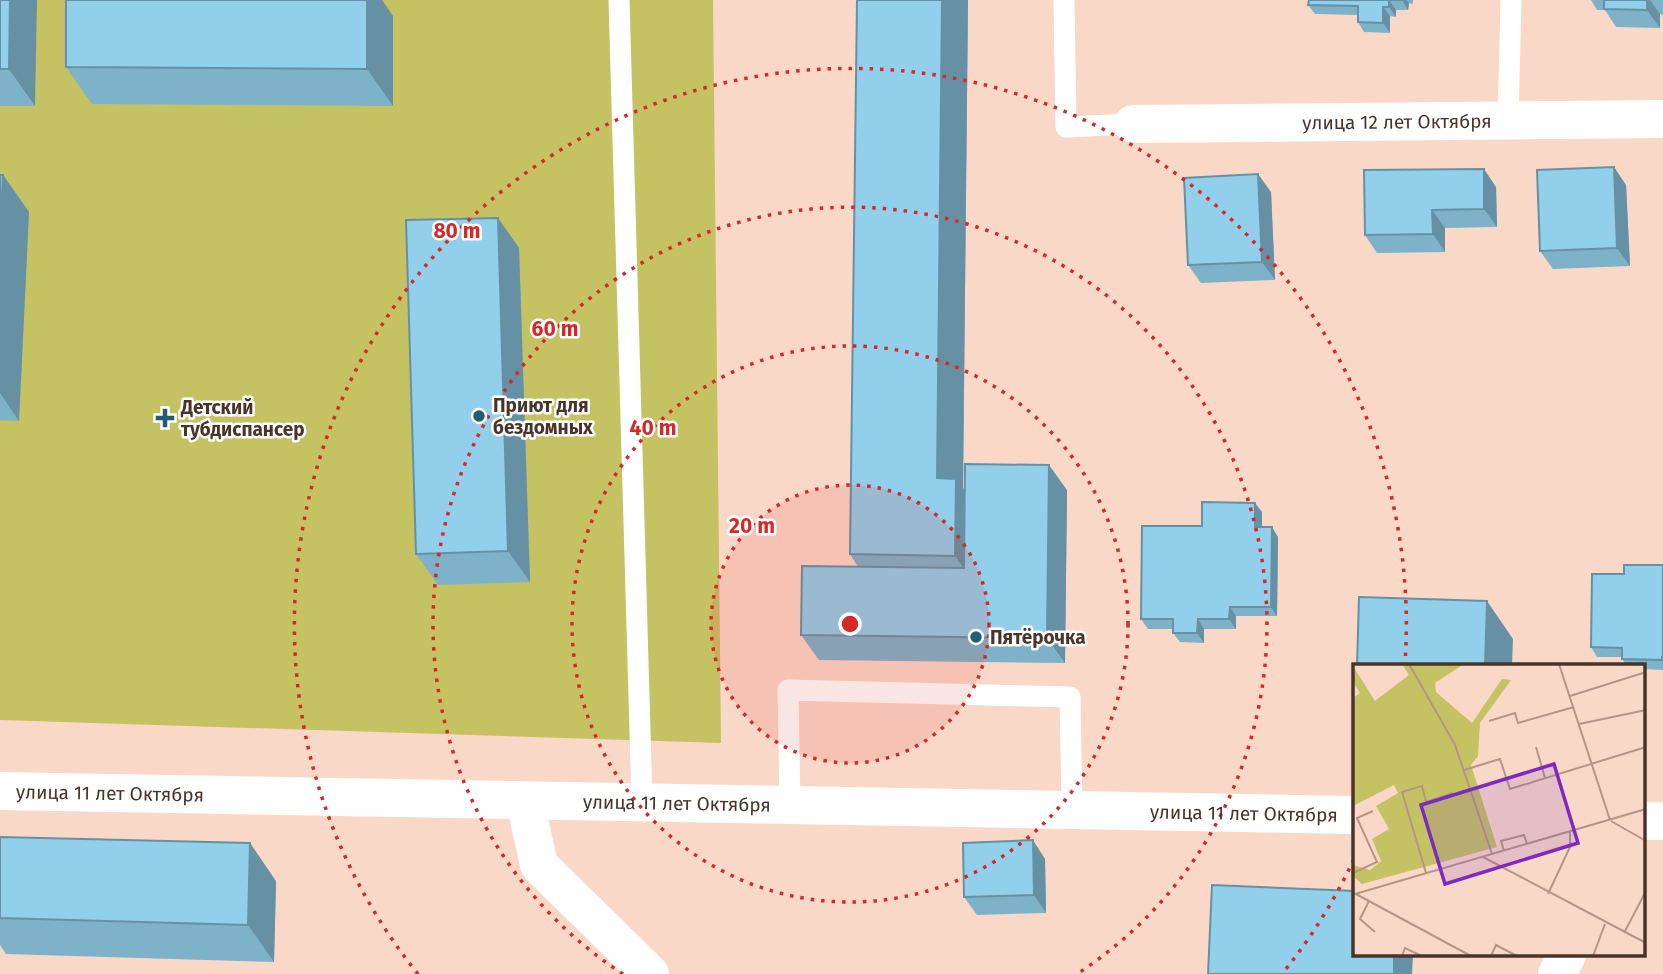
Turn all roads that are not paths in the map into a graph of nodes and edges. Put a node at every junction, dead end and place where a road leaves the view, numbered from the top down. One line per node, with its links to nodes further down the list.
1 (619, 0): 8 (lane)
2 (1063, 0): 6 (lane)
3 (1511, 0): 5 (lane)
4 (1663, 120): 5 (street, улица 12 лет Октября)
5 (1508, 121): 6 (street, улица 12 лет Октября)
6 (1133, 124)
7 (0, 791): 9 (street, улица 11 лет Октября)
8 (642, 801): 9 (street, улица 11 лет Октября); 10 (street, улица 11 лет Октября)
9 (525, 802): 14 (street)
10 (790, 804): 11 (street, улица 11 лет Октября); 11 (lane)
11 (1072, 809): 12 (street, улица 11 лет Октября)
12 (1353, 815)
13 (1566, 956): 15 (street)
14 (650, 974)
15 (1557, 974)

